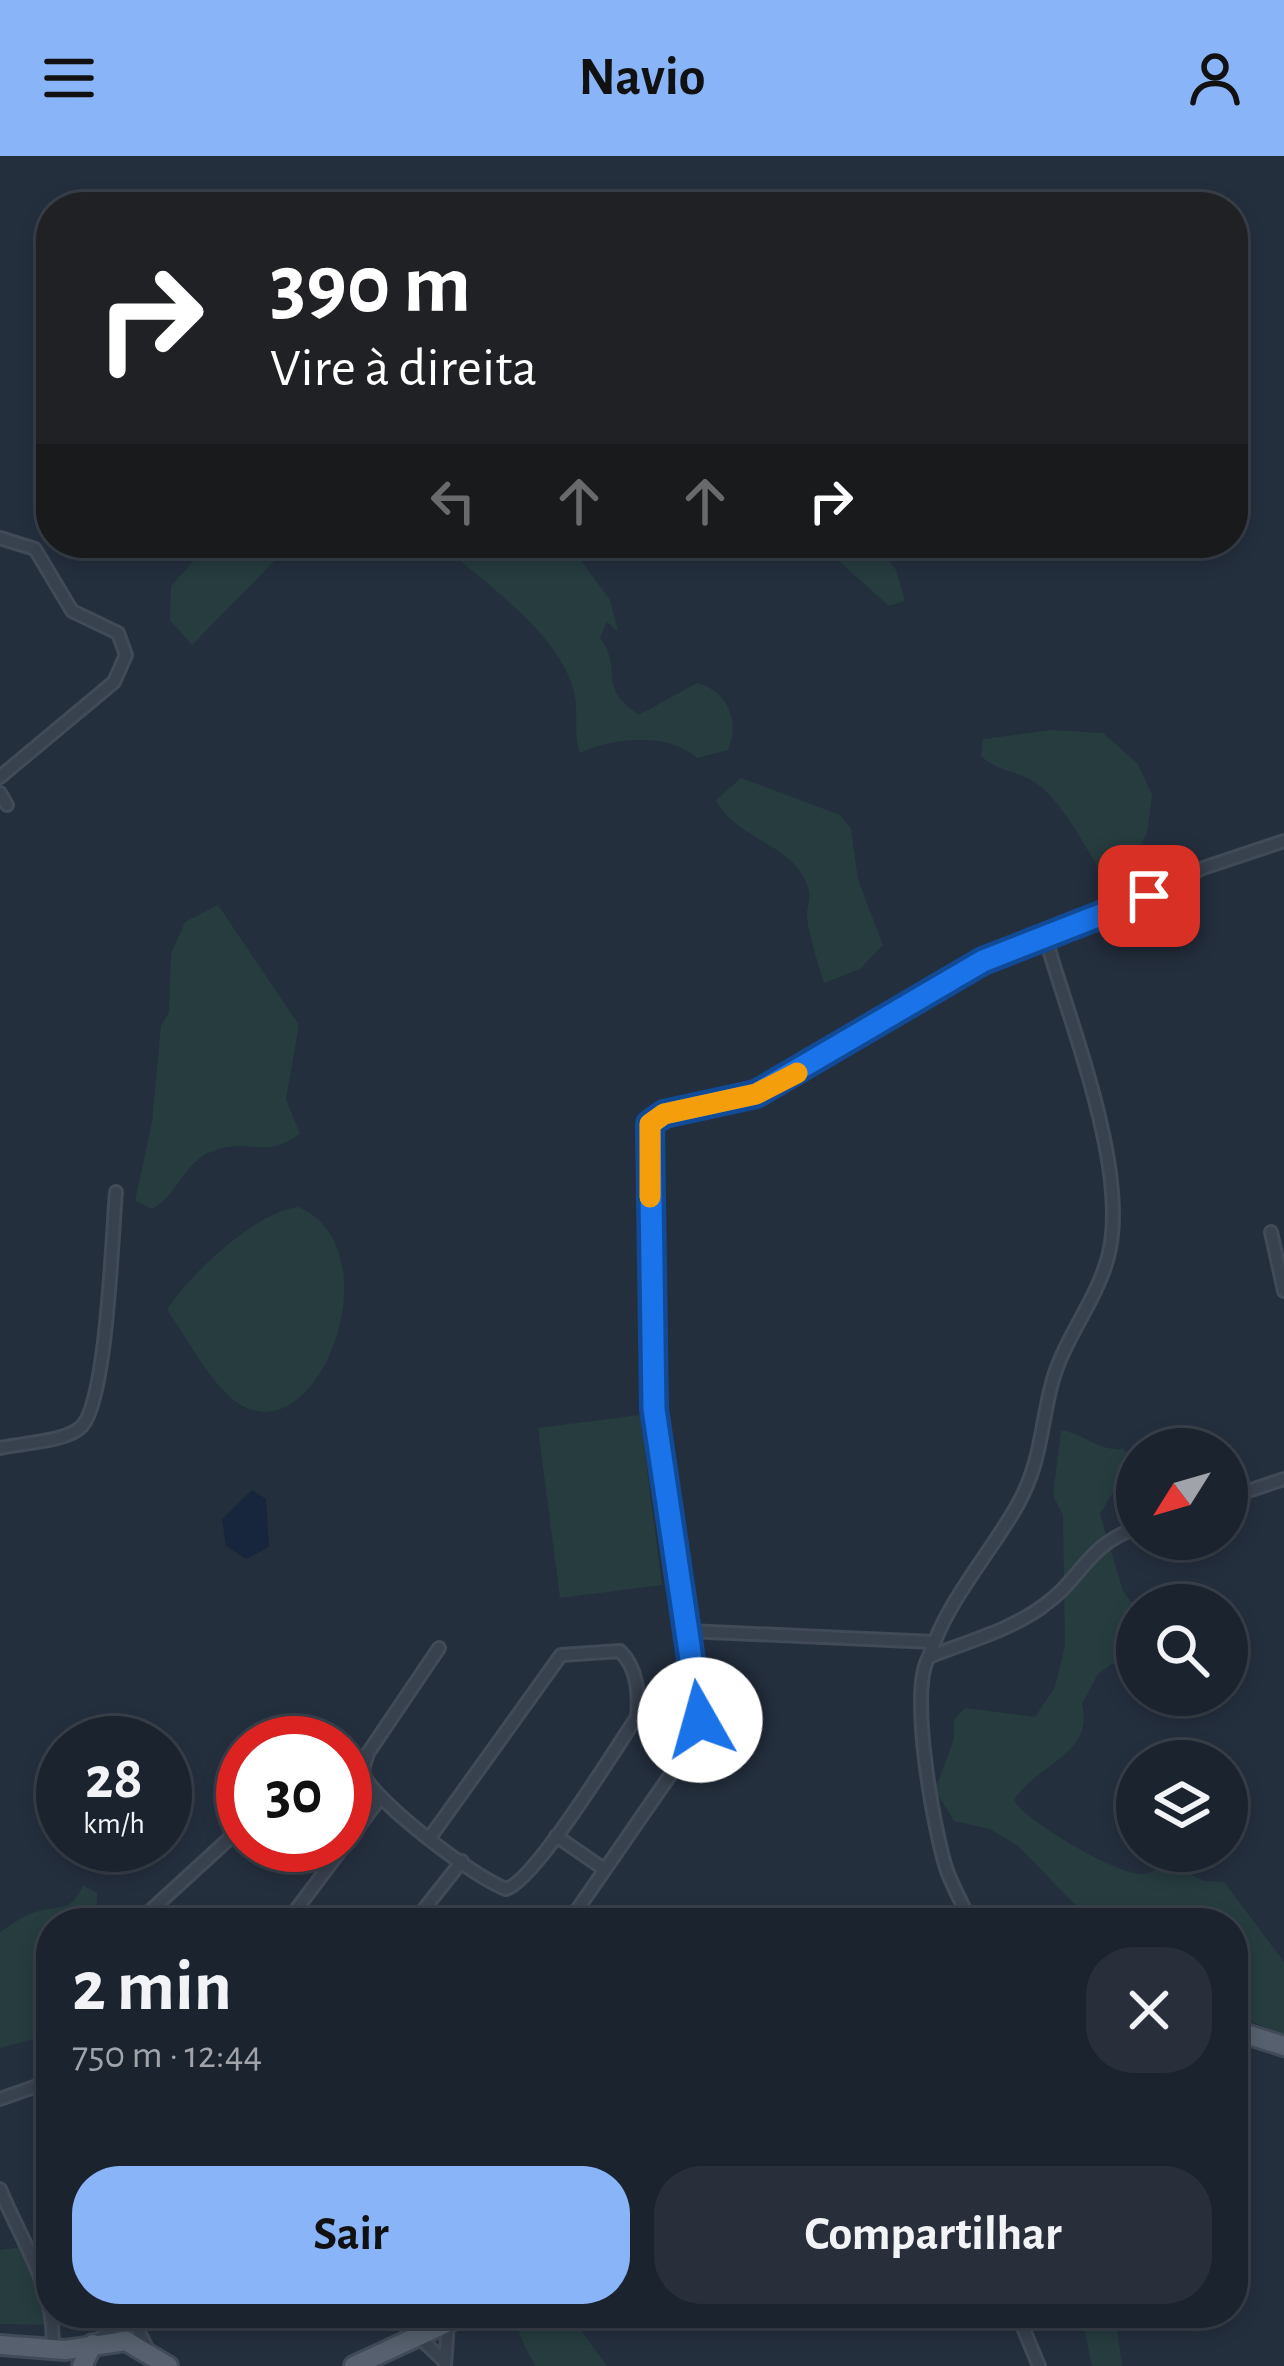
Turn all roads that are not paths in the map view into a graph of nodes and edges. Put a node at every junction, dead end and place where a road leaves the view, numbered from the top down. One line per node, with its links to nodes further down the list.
1 (0, 538): 2 (street)
2 (36, 553)
3 (44, 558): 4 (street)
4 (0, 777)
5 (1284, 841): 6 (street)
6 (1045, 936): 14 (street); 15 (street)
7 (116, 1192): 10 (street)
8 (1271, 1232): 9 (street)
9 (1284, 1292)
10 (0, 1448)
11 (1284, 1479): 12 (street)
12 (1248, 1491)
13 (1116, 1539): 17 (street)
14 (688, 1631): 15 (street); 23 (street)
15 (934, 1642): 17 (street)
16 (439, 1648): 18 (street)
17 (929, 1657): 28 (street)
18 (382, 1797): 19 (street); 25 (street)
19 (431, 1836): 20 (street); 22 (street)
20 (556, 1836): 22 (street); 23 (street)
21 (216, 1851): 24 (street)
22 (462, 1861): 26 (street)
23 (604, 1870): 27 (street)
24 (153, 1908)
25 (297, 1908)
26 (424, 1908)
27 (578, 1908)
28 (965, 1908)
29 (1248, 2035): 30 (main road)
30 (1284, 2046)
31 (36, 2086): 32 (street)
32 (0, 2099)
33 (0, 2188): 34 (street)
34 (36, 2265)
35 (53, 2328): 44 (street)
36 (119, 2328): 42 (street)
37 (139, 2328): 45 (street)
38 (437, 2328): 41 (main road)
39 (448, 2328): 46 (street)
40 (1023, 2328): 49 (street)
41 (418, 2337): 46 (street); 48 (main road)
42 (93, 2344): 44 (main road); 45 (main road); 47 (main road)
43 (0, 2345): 44 (main road)
44 (52, 2358)
45 (159, 2362)
46 (445, 2364)
47 (82, 2366)
48 (354, 2366)
49 (1039, 2366)

